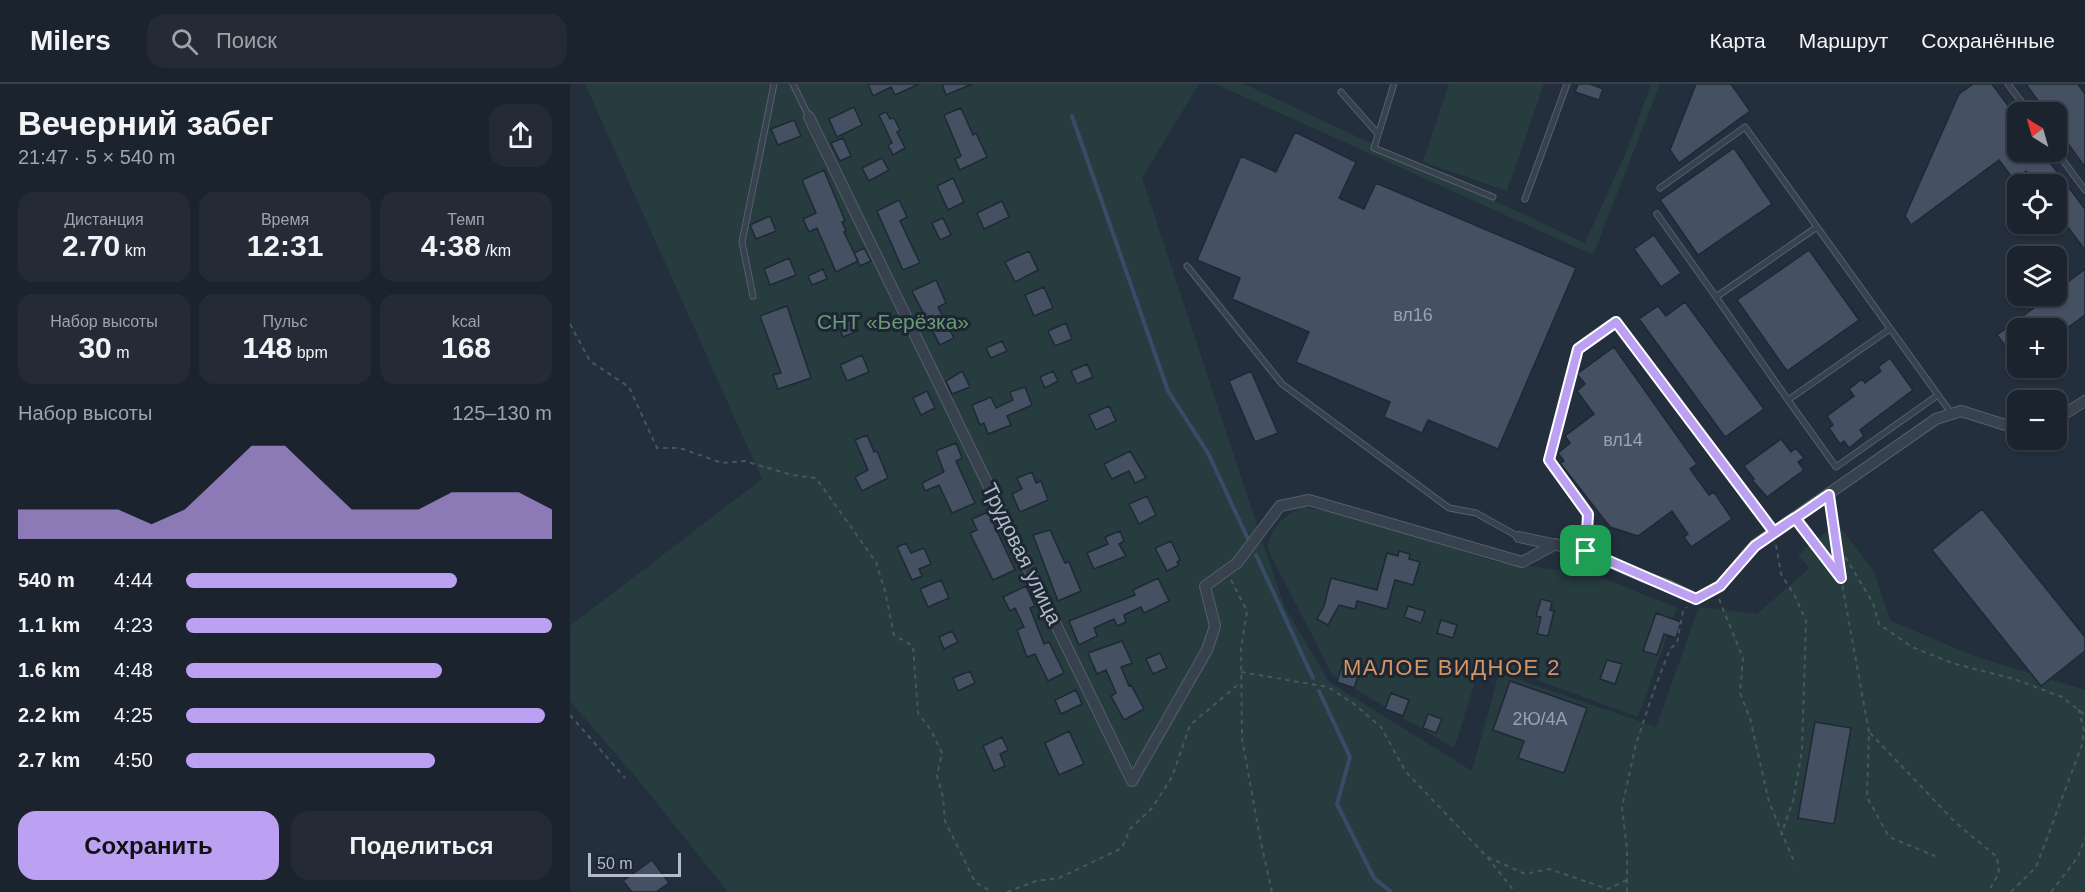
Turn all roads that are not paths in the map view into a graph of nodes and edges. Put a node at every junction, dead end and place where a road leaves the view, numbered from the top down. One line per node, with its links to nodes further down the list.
1 (774, 84): 18 (lane)
2 (793, 84): 8 (lane)
3 (1394, 84): 9 (lane)
4 (1567, 84): 14 (lane)
5 (2008, 84): 7 (lane)
6 (1341, 92): 9 (lane)
7 (2022, 102)
8 (809, 117): 29 (street, Трудовая улица)
9 (1378, 134): 13 (lane)
10 (2064, 162): 12 (lane)
11 (1660, 188): 16 (lane)
12 (2085, 190)
13 (1493, 197)
14 (1525, 199)
15 (1657, 214): 19 (lane)
16 (1817, 226): 19 (lane); 20 (lane)
17 (1187, 266): 28 (lane)
18 (753, 296)
19 (1716, 297): 22 (lane)
20 (1890, 329): 21 (lane); 22 (lane)
21 (1938, 395): 22 (lane); 25 (lane)
22 (1788, 400)
23 (2085, 401): 24 (street)
24 (2067, 412)
25 (1951, 414): 26 (street); 27 (street)
26 (2007, 426)
27 (1774, 532): 30 (street); 30 (lane)
28 (1519, 537): 29 (street)
29 (1557, 544): 30 (street)
30 (1586, 551)

